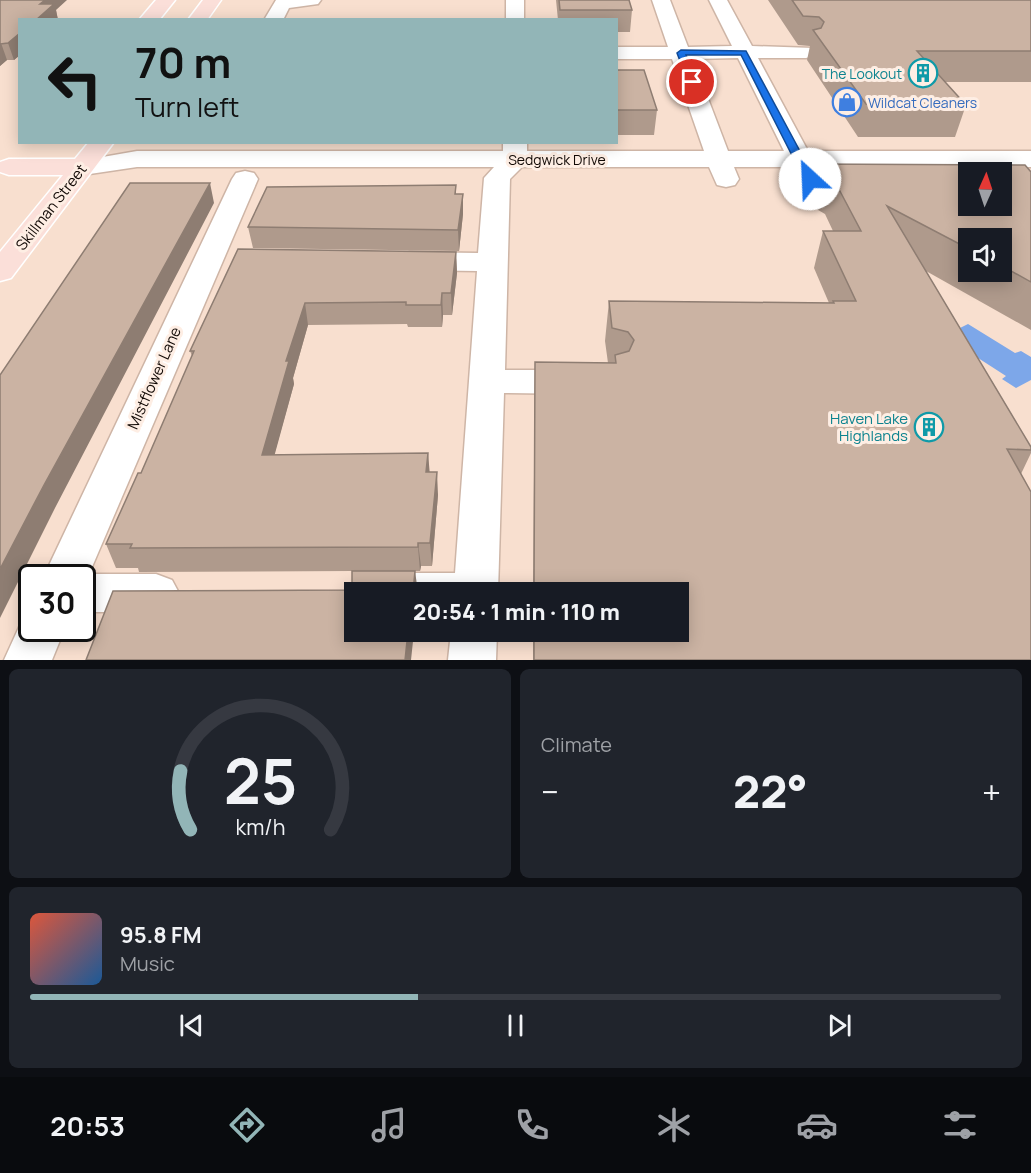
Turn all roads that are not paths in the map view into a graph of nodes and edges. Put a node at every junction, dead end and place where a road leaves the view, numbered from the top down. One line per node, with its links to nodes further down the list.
1 (166, 0): 7 (main road)
2 (212, 0): 8 (main road)
3 (312, 0): 9 (street)
4 (515, 0): 10 (street)
5 (661, 0): 13 (street)
6 (718, 0): 14 (street)
7 (150, 18)
8 (198, 18)
9 (274, 18)
10 (515, 18)
11 (806, 52): 14 (street)
12 (618, 53): 13 (street)
13 (681, 53): 14 (street); 20 (street)
14 (743, 53): 21 (street)
15 (30, 144): 22 (main road)
16 (100, 144): 19 (main road, Skillman Street)
17 (1031, 159): 21 (street, Sedgwick Drive)
18 (509, 160): 19 (street, Sedgwick Drive); 20 (street, Sedgwick Drive); 24 (street, Sedgwick Drive); 30 (street)
19 (83, 167): 22 (main road, Sedgwick Drive); 24 (street, Sedgwick Drive); 31 (main road, Skillman Street)
20 (723, 169): 21 (street, Sedgwick Drive)
21 (805, 169): 23 (street, Sedgwick Drive)
22 (3, 170)
23 (958, 178)
24 (245, 179): 27 (street, Mistflower Lane)
25 (1012, 179): 26 (street)
26 (1031, 180)
27 (208, 260): 28 (street); 34 (street, Mistflower Lane)
28 (244, 260)
29 (386, 261): 30 (street)
30 (493, 262): 32 (street)
31 (0, 272)
32 (486, 381): 33 (street); 35 (street)
33 (610, 382)
34 (71, 564)
35 (476, 582)
36 (333, 592): 39 (street)
37 (96, 593): 38 (street)
38 (190, 593)
39 (344, 593)
40 (36, 642): 42 (street)
41 (473, 642): 43 (street)
42 (28, 660)
43 (472, 660)

